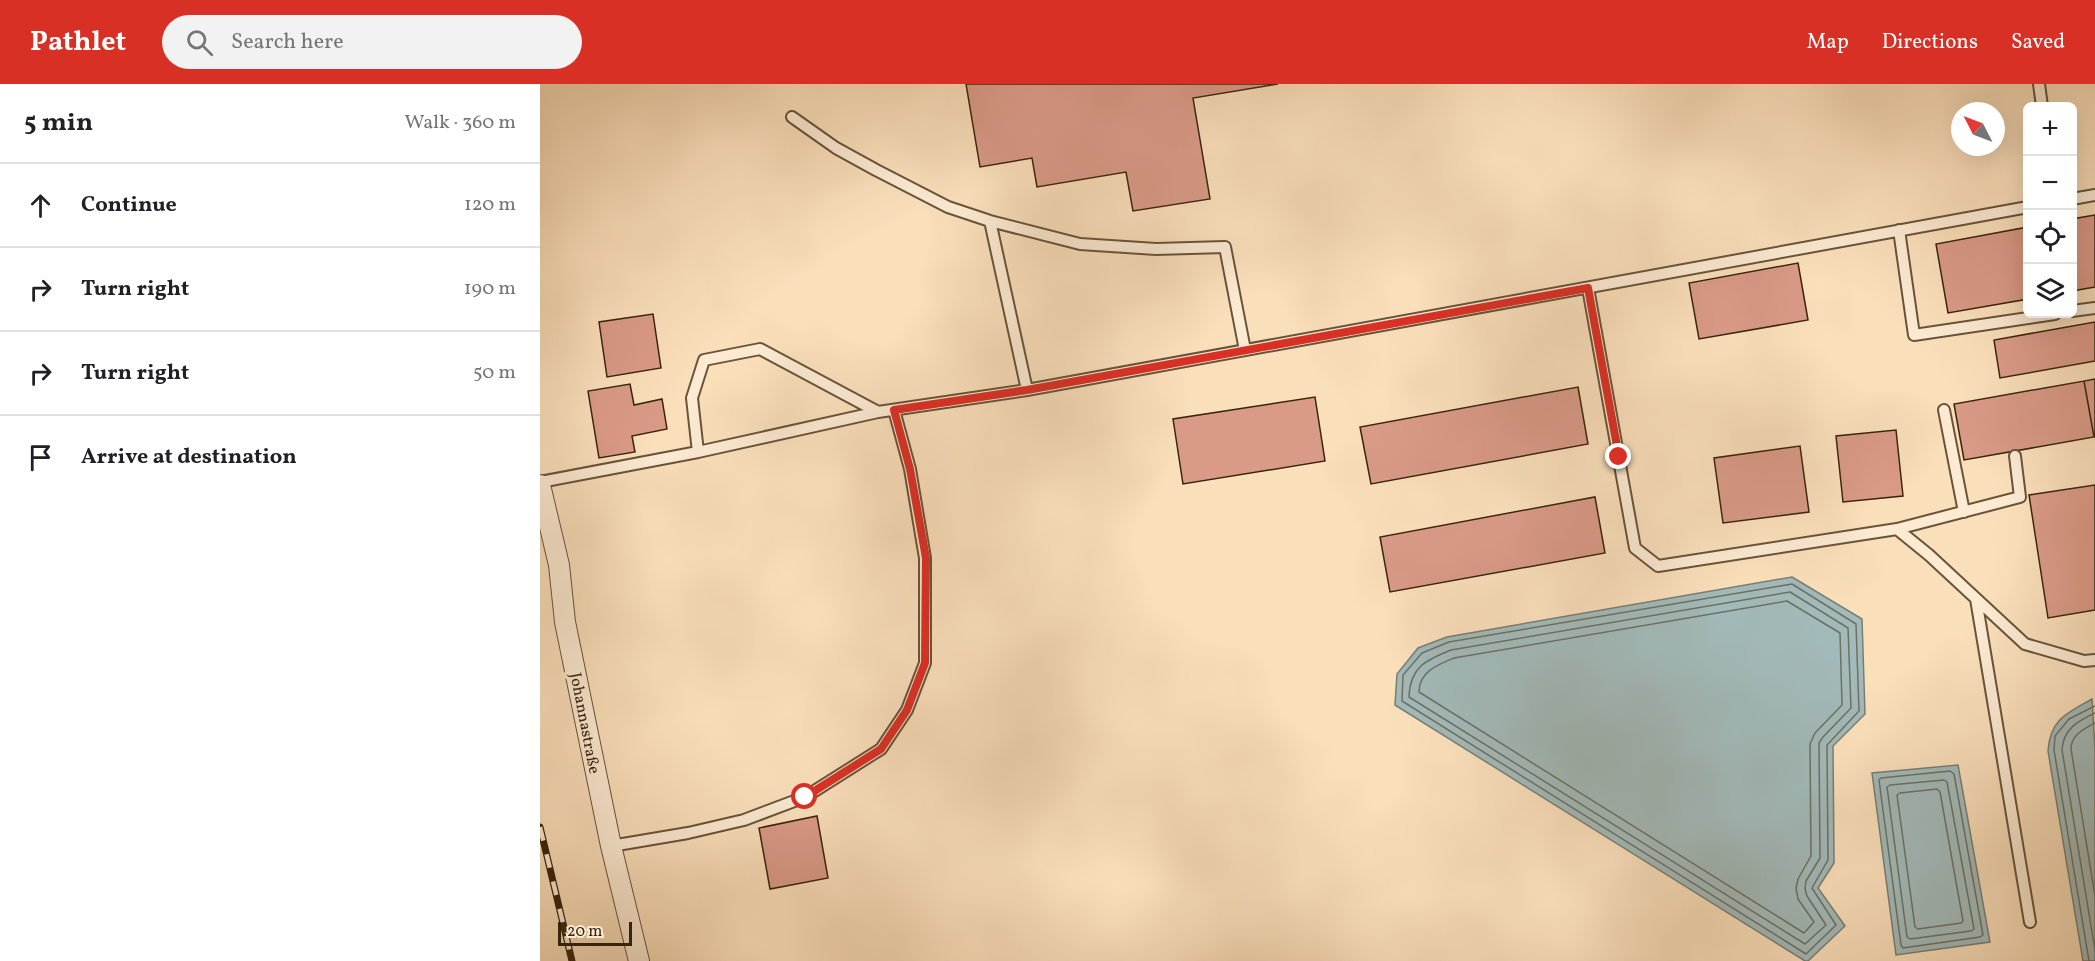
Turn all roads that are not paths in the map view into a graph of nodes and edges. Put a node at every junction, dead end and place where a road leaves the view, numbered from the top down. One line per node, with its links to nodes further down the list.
1 (2039, 84): 2 (lane)
2 (2041, 102)
3 (792, 117): 7 (lane)
4 (2095, 195): 5 (lane)
5 (2077, 198)
6 (2023, 208): 8 (lane)
7 (990, 221): 13 (lane); 14 (lane)
8 (1899, 230): 9 (lane); 12 (lane)
9 (1588, 288): 13 (lane); 22 (lane)
10 (2095, 308): 11 (lane)
11 (2077, 310)
12 (2028, 318)
13 (1245, 350): 14 (lane)
14 (1027, 390): 15 (lane)
15 (894, 410): 17 (lane); 25 (lane)
16 (1944, 410): 21 (lane)
17 (878, 412): 18 (lane); 18 (lane)
18 (698, 452): 20 (lane)
19 (2015, 456): 21 (lane)
20 (540, 483): 25 (street, Johannastraße)
21 (1964, 512): 22 (lane)
22 (1897, 529): 23 (lane)
23 (1976, 599): 24 (lane); 26 (lane)
24 (2095, 660)
25 (611, 846): 27 (street, Johannastraße)
26 (2030, 922)
27 (639, 961)

